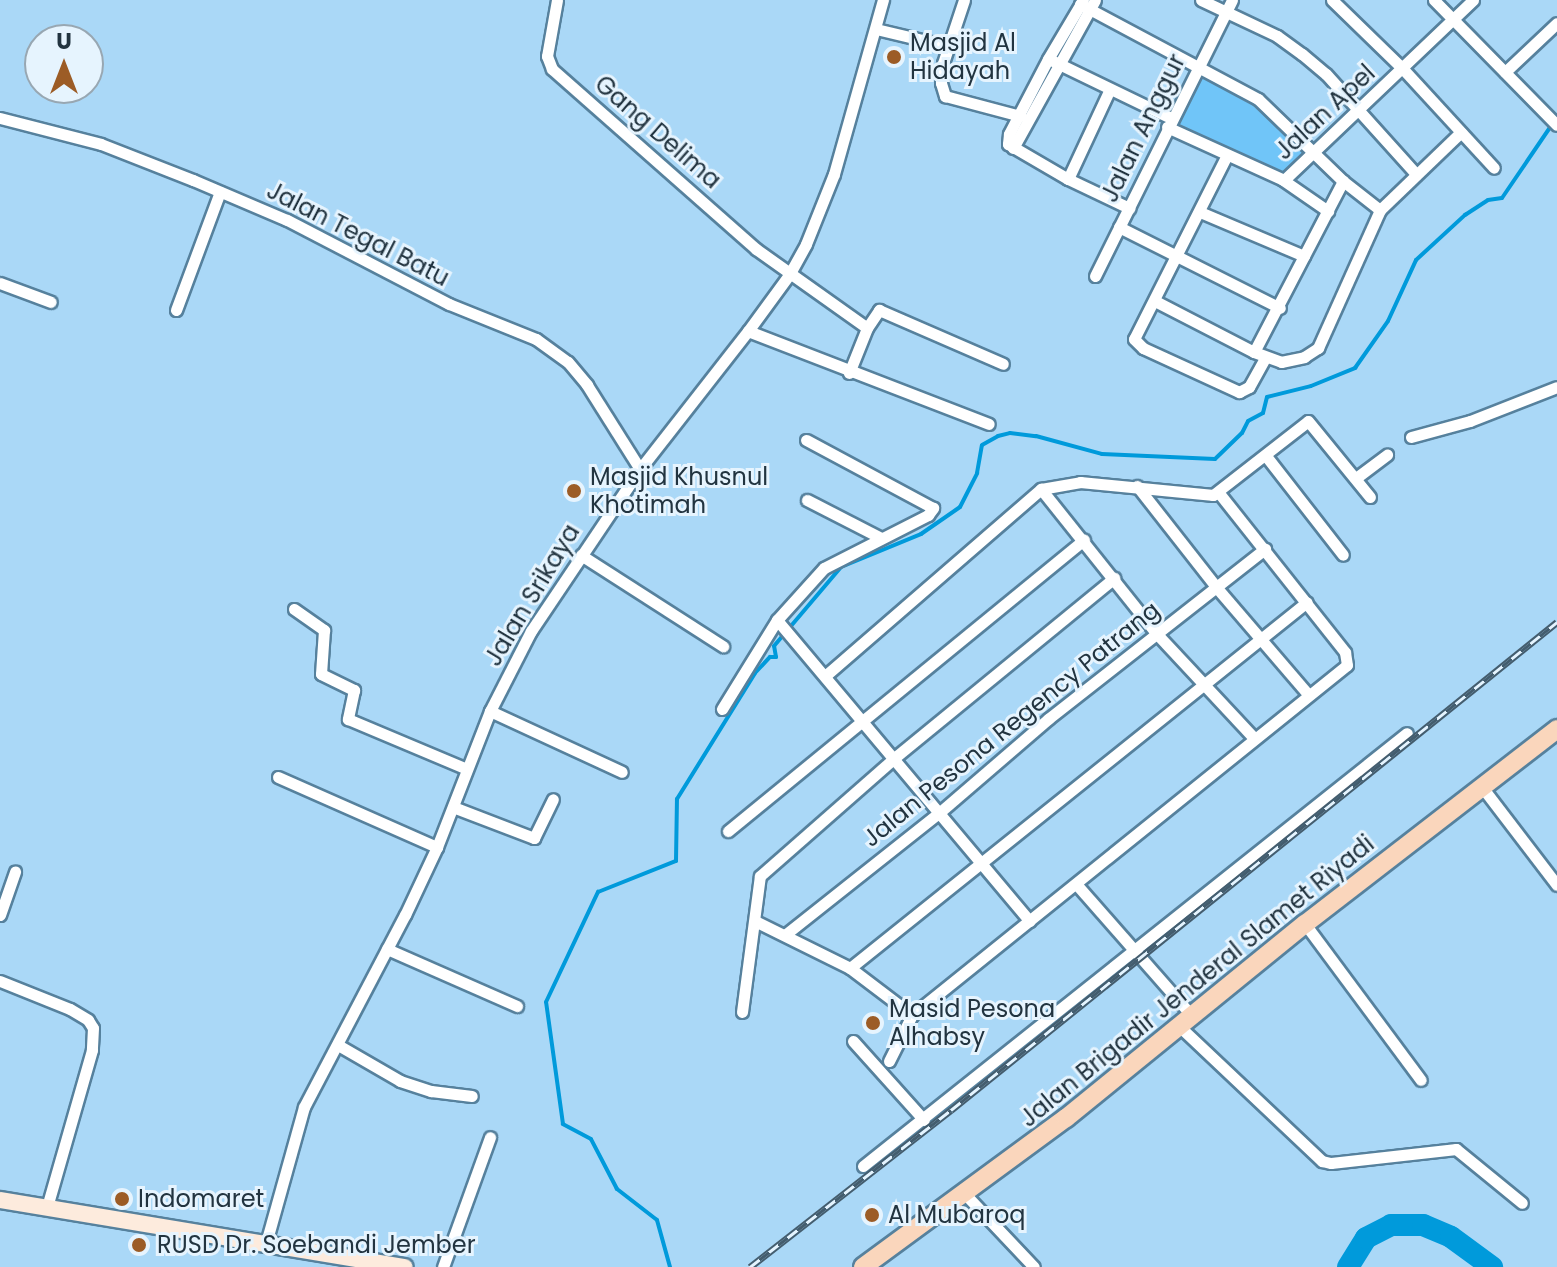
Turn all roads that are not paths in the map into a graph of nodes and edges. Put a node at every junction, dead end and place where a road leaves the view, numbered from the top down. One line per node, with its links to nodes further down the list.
1 (557, 0): 42 (street, Gang Delima)
2 (883, 0): 13 (street, Jalan Srikaya)
3 (964, 0): 14 (street)
4 (1201, 0): 10 (street)
5 (1232, 0): 10 (street, Jalan Anggur)
6 (1332, 0): 17 (street)
7 (1434, 0): 11 (street)
8 (1473, 0): 11 (street, Jalan Apel)
9 (1087, 3): 15 (street); 16 (street)
10 (1225, 13): 16 (street, Jalan Anggur); 20 (street)
11 (1452, 19): 17 (street, Jalan Apel); 18 (street)
12 (1557, 23): 18 (street)
13 (876, 29): 14 (street); 42 (street, Jalan Srikaya)
14 (948, 46): 21 (street)
15 (1053, 61): 19 (street, Jalan Apel); 21 (street); 26 (street)
16 (1198, 65): 23 (street, Jalan Anggur); 27 (street)
17 (1403, 69): 20 (street, Jalan Apel); 25 (street)
18 (1505, 72): 24 (street)
19 (1110, 89): 23 (street, Jalan Apel); 31 (street)
20 (1360, 110): 27 (street, Jalan Apel); 30 (street)
21 (1020, 116): 26 (street)
22 (0, 118): 34 (street, Jalan Tegal Batu)
23 (1169, 122): 28 (street, Jalan Apel); 35 (street, Jalan Anggur)
24 (1557, 125)
25 (1461, 132): 29 (street); 30 (street)
26 (1013, 148): 31 (street)
27 (1315, 152): 32 (street, Jalan Apel); 33 (street)
28 (1227, 155): 32 (street, Jalan Apel); 38 (street)
29 (1494, 168)
30 (1416, 174): 36 (street)
31 (1068, 179): 35 (street)
32 (1283, 180): 37 (street)
33 (1343, 181): 36 (street); 37 (street)
34 (220, 192): 48 (street); 60 (street, Jalan Tegal Batu)
35 (1129, 208): 39 (street, Jalan Anggur)
36 (1380, 210): 51 (street)
37 (1328, 211): 40 (street)
38 (1200, 212): 40 (street); 41 (street)
39 (1119, 227): 41 (street); 43 (street, Jalan Anggur)
40 (1304, 256): 47 (street)
41 (1178, 257): 45 (street); 47 (street)
42 (789, 275): 49 (street); 50 (street, Jalan Srikaya)
43 (1095, 276)
44 (0, 283): 46 (street)
45 (1155, 301): 51 (street); 51 (street)
46 (51, 302)
47 (1280, 308): 51 (street)
48 (176, 310)
49 (867, 328): 52 (street); 53 (street)
50 (748, 331): 53 (street); 60 (street, Jalan Srikaya)
51 (1260, 355)
52 (1003, 364)
53 (849, 373): 55 (street)
54 (1557, 387): 56 (street)
55 (989, 424)
56 (1411, 437)
57 (806, 440): 67 (street)
58 (1387, 455): 61 (street)
59 (1266, 456): 61 (street); 64 (street); 71 (street)
60 (640, 469): 70 (street, Jalan Srikaya)
61 (1356, 478): 65 (street)
62 (1137, 486): 63 (street); 64 (street); 73 (street)
63 (1041, 489): 68 (street); 80 (street)
64 (1219, 493): 69 (street)
65 (1370, 497)
66 (807, 500): 67 (street)
67 (881, 538): 76 (street)
68 (1084, 540): 72 (street); 85 (street)
69 (1265, 549): 73 (street, Jalan Pesona Regency Patrang); 74 (street)
70 (581, 555): 79 (street); 84 (street, Jalan Srikaya)
71 (1343, 555)
72 (1114, 578): 77 (street); 89 (street)
73 (1217, 588): 77 (street, Jalan Pesona Regency Patrang); 78 (street)
74 (1307, 602): 78 (street); 82 (street)
75 (294, 609): 90 (street)
76 (779, 622): 80 (street); 83 (street)
77 (1156, 633): 81 (street); 96 (street, Jalan Pesona Regency Patrang)
78 (1259, 638): 81 (street); 82 (street)
79 (723, 646)
80 (825, 676): 85 (street)
81 (1203, 683): 88 (street); 99 (street)
82 (1308, 694): 88 (street)
83 (722, 709)
84 (490, 711): 90 (street, Jalan Srikaya); 91 (street)
85 (862, 720): 89 (street); 97 (street)
86 (1557, 729): 93 (main road, Jalan Brigadir Jenderal Slamet Riyadi)
87 (1407, 733): 109 (street)
88 (1253, 737): 101 (street)
89 (893, 759): 96 (street); 104 (street)
90 (467, 769): 95 (street, Jalan Srikaya)
91 (622, 772)
92 (278, 777): 98 (street)
93 (1482, 787): 102 (street); 106 (main road, Jalan Brigadir Jenderal Slamet Riyadi)
94 (553, 799): 95 (street)
95 (453, 807): 98 (street, Jalan Srikaya)
96 (940, 812): 99 (street); 107 (street, Jalan Pesona Regency Patrang)
97 (728, 831)
98 (437, 847): 108 (street, Jalan Srikaya)
99 (981, 862): 105 (street); 110 (street)
100 (15, 872): 103 (street)
101 (1077, 885): 105 (street); 109 (street)
102 (1557, 885)
103 (0, 915)
104 (755, 921): 107 (street); 113 (street)
105 (1030, 921): 114 (street)
106 (1305, 924): 115 (main road, Jalan Brigadir Jenderal Slamet Riyadi); 119 (street)
107 (786, 934): 110 (street)
108 (387, 949): 112 (street); 117 (street, Jalan Srikaya)
109 (1133, 949): 115 (street); 121 (street)
110 (850, 968): 114 (street)
111 (0, 981): 127 (street)
112 (517, 1006)
113 (742, 1012)
114 (912, 1015): 118 (street)
115 (1186, 1021): 124 (main road, Jalan Brigadir Jenderal Slamet Riyadi); 126 (street)
116 (853, 1041): 121 (street)
117 (338, 1045): 120 (street); 128 (street, Jalan Srikaya)
118 (889, 1061)
119 (1421, 1080)
120 (472, 1096)
121 (924, 1120): 123 (street)
122 (490, 1137): 130 (street)
123 (863, 1166)
124 (965, 1194): 131 (main road, Jalan Brigadir Jenderal Slamet Riyadi); 132 (street)
125 (0, 1200): 127 (main road)
126 (1522, 1203)
127 (47, 1207): 128 (main road)
128 (266, 1243): 129 (main road)
129 (404, 1267)
130 (443, 1267)
131 (863, 1267)
132 (1034, 1267)

